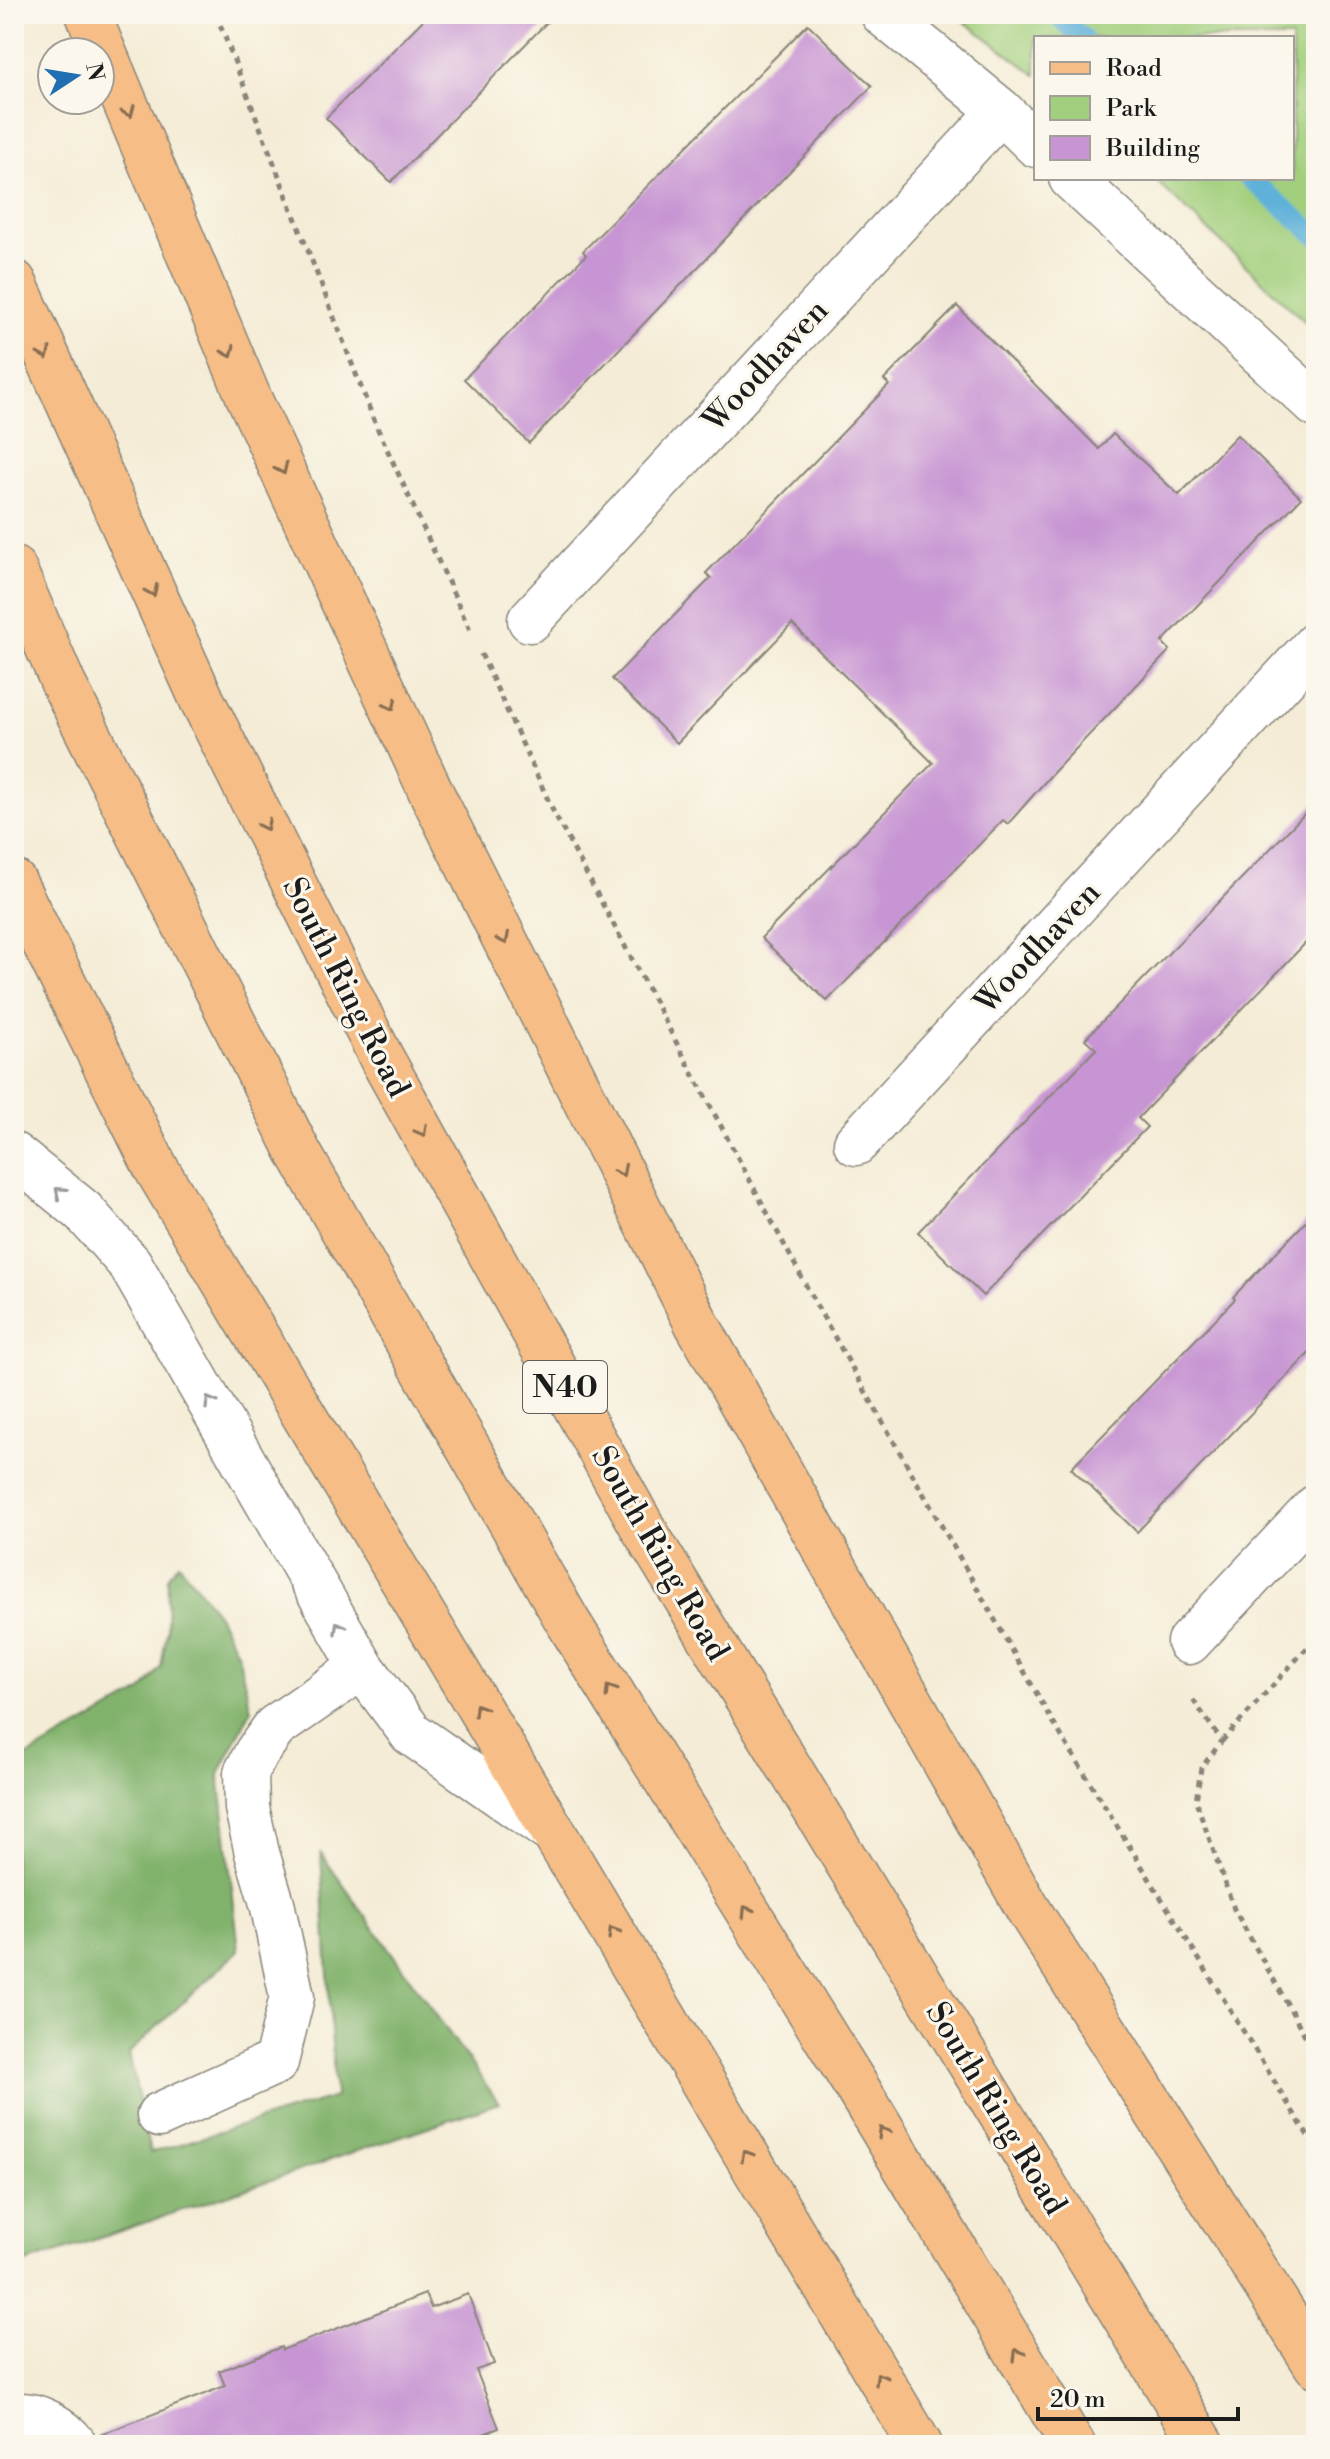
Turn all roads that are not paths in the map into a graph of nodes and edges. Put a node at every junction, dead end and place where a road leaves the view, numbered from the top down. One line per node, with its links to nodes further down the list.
1 (88, 14): 19 (main road, one-way to 19)
2 (883, 14): 3 (street)
3 (1001, 111): 4 (street); 9 (street, Woodhaven)
4 (1034, 143)
5 (1073, 180): 7 (street)
6 (14, 282): 24 (main road, South Ring Road / N40, one-way to 24)
7 (1316, 405)
8 (14, 569): 23 (main road, one-way to 8)
9 (530, 620)
10 (1316, 644): 12 (street, Woodhaven)
11 (14, 882): 17 (main road, one-way to 11)
12 (856, 1143)
13 (14, 1155): 16 (street, one-way to 13)
14 (1316, 1507): 15 (street)
15 (1189, 1642)
16 (362, 1667): 17 (street); 18 (street)
17 (554, 1833): 22 (main road, one-way to 17)
18 (159, 2115)
19 (1316, 2365)
20 (14, 2415): 21 (street)
21 (75, 2445)
22 (920, 2445)
23 (1073, 2445)
24 (1203, 2445)

